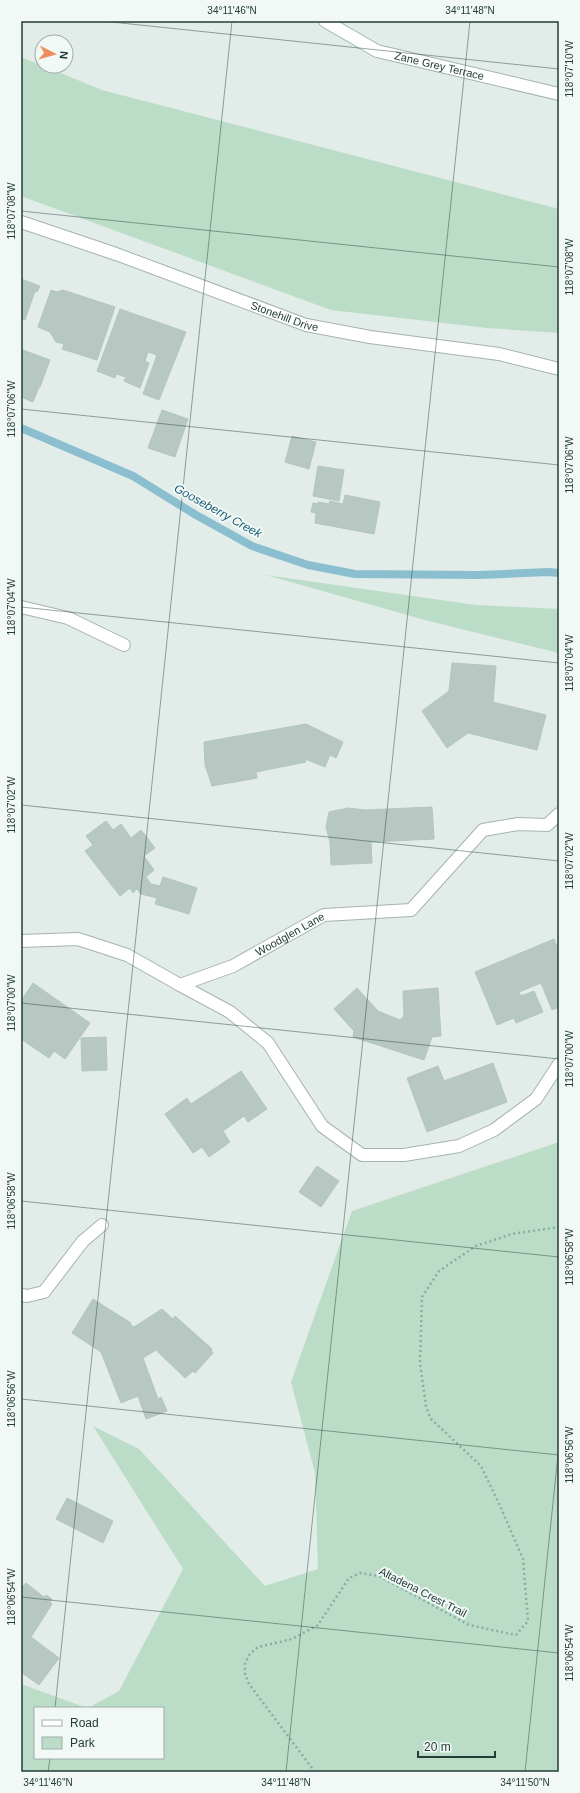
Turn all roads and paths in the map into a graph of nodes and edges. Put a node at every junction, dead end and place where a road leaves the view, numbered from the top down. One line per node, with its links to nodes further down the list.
1 (325, 21): 2 (street, Zane Grey Terrace)
2 (559, 94)
3 (21, 222): 4 (street, Stonehill Drive)
4 (559, 369)
5 (21, 607): 6 (street)
6 (124, 645)
7 (559, 814): 9 (street, Woodglen Lane)
8 (21, 941): 9 (street)
9 (180, 985): 10 (street)
10 (559, 1064)
11 (102, 1225): 13 (street)
12 (559, 1227): 14 (path, Altadena Crest Trail)
13 (21, 1295)
14 (315, 1772)

